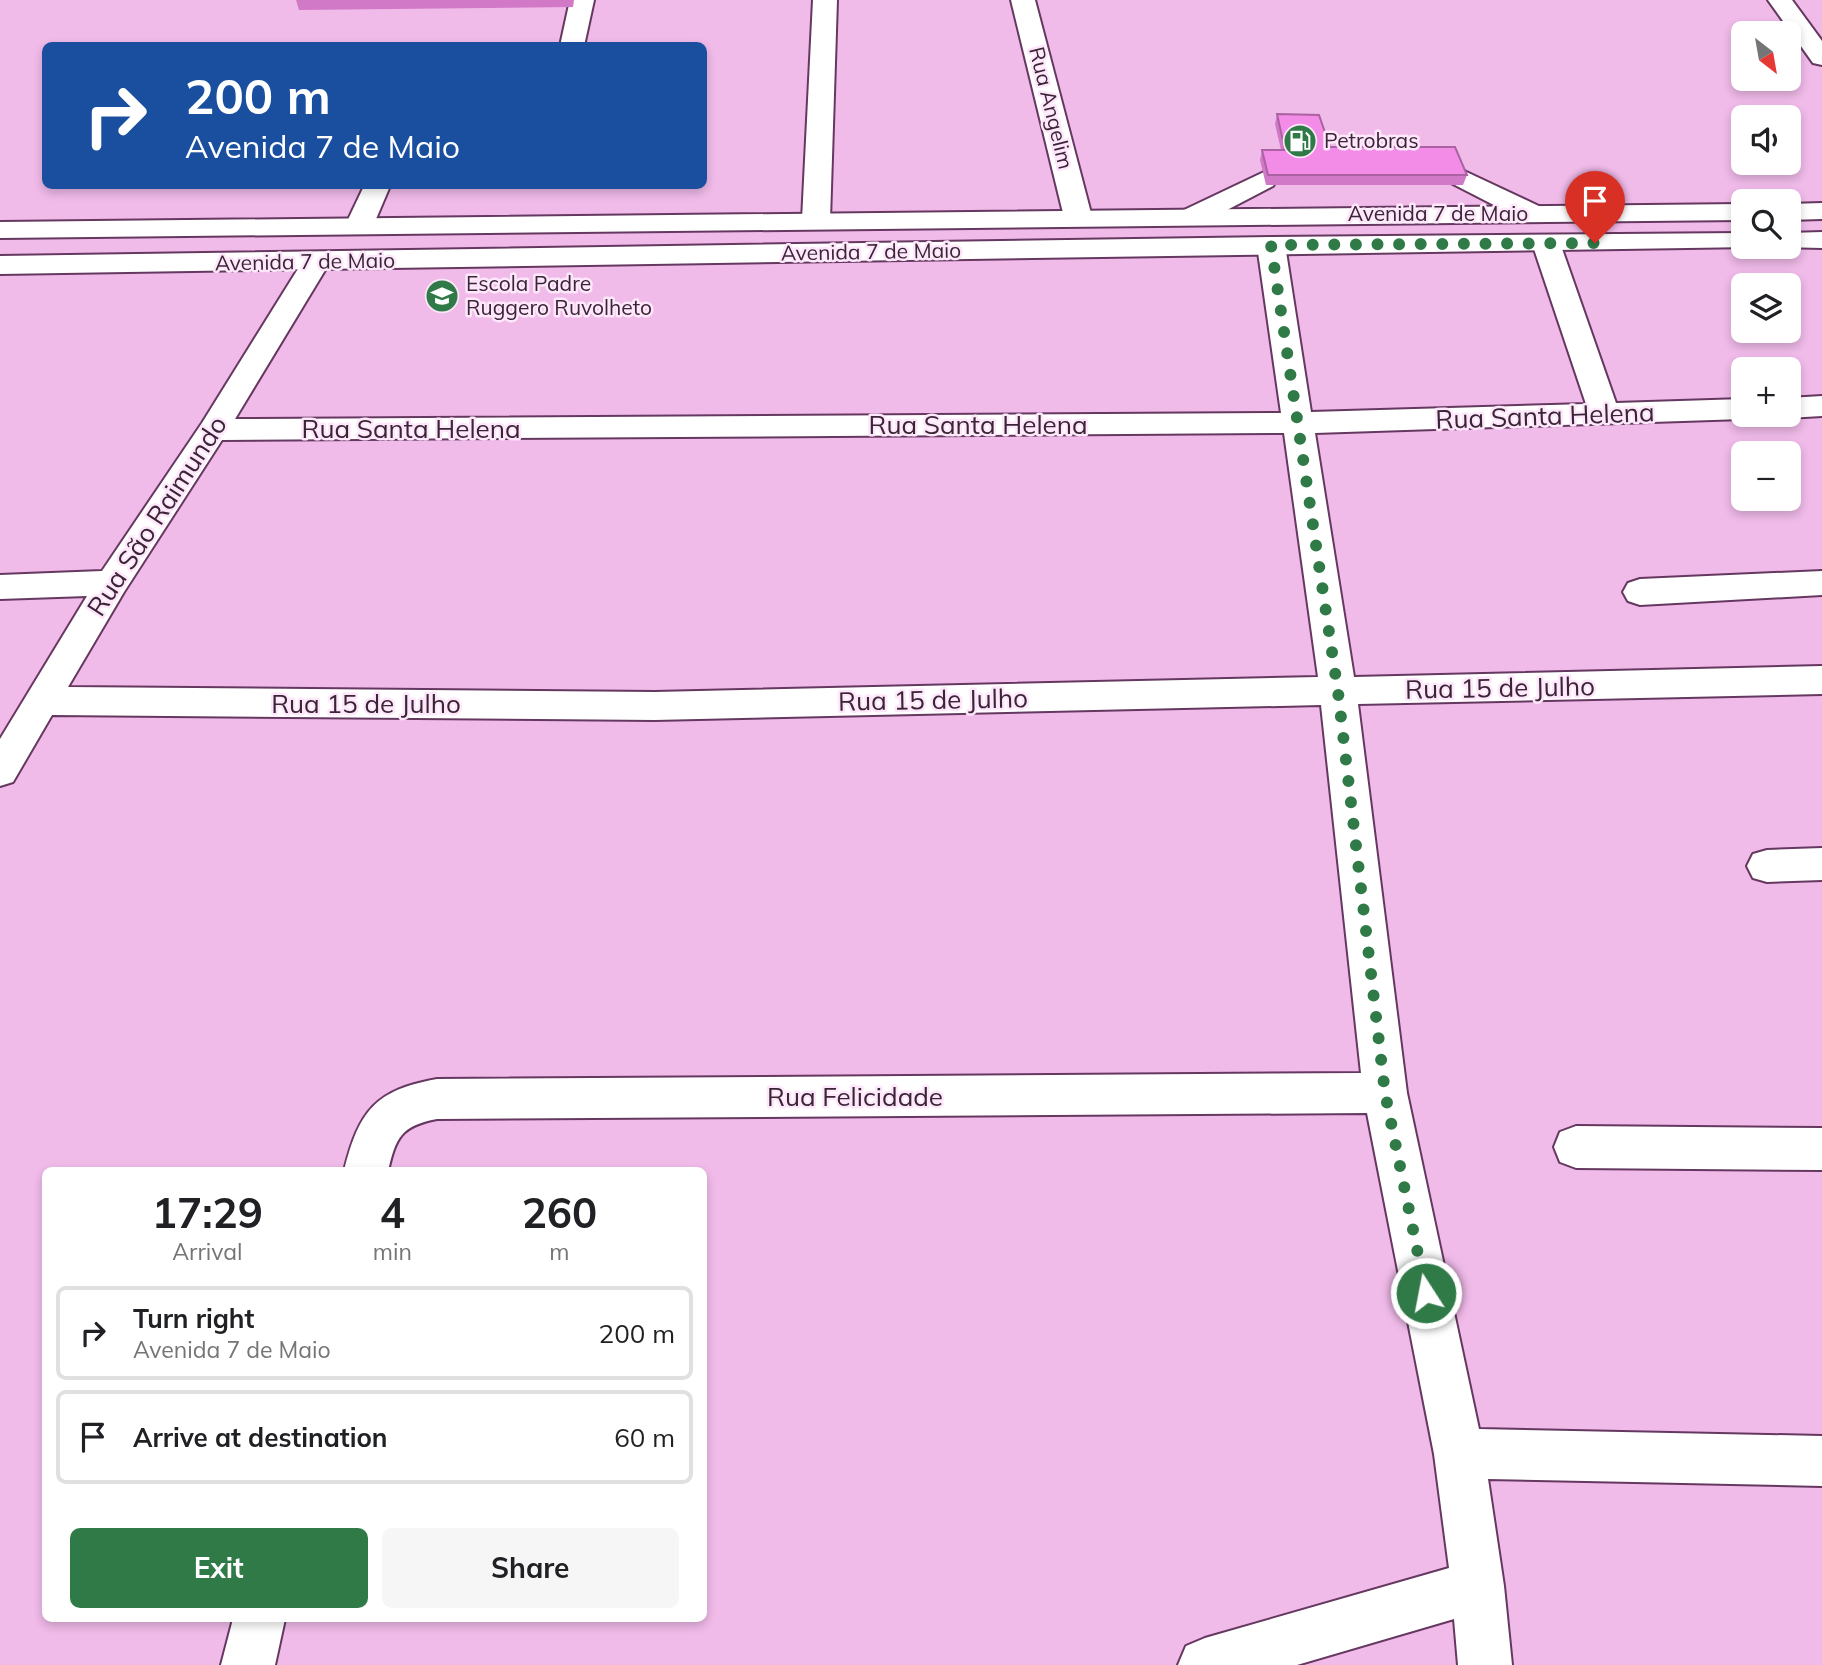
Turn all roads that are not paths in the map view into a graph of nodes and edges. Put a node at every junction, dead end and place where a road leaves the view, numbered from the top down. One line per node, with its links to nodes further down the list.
1 (582, 0): 5 (street)
2 (825, 0): 16 (street)
3 (1023, 0): 15 (street, Rua Angelim)
4 (1780, 0): 6 (street)
5 (573, 42)
6 (1822, 58)
7 (1460, 177): 13 (street)
8 (1264, 180): 14 (street)
9 (376, 189): 17 (street)
10 (1822, 211): 12 (street)
11 (1731, 212): 13 (street, Avenida 7 de Maio)
12 (1801, 212)
13 (1533, 214): 14 (street, Avenida 7 de Maio)
14 (1194, 216): 15 (street, Avenida 7 de Maio)
15 (1079, 217): 16 (street, Avenida 7 de Maio)
16 (816, 220): 17 (street, Avenida 7 de Maio)
17 (359, 226): 18 (street, Avenida 7 de Maio)
18 (0, 230)
19 (1822, 240): 21 (street)
20 (1731, 241): 22 (street, Avenida 7 de Maio)
21 (1801, 241)
22 (1546, 243): 23 (street, Avenida 7 de Maio); 29 (street)
23 (1271, 245): 24 (street, Avenida 7 de Maio); 30 (street)
24 (316, 262): 25 (street, Avenida 7 de Maio); 31 (street, Rua São Raimundo)
25 (0, 265)
26 (1822, 406): 27 (street)
27 (1801, 407)
28 (1731, 410): 29 (street, Rua Santa Helena)
29 (1605, 415): 30 (street, Rua Santa Helena)
30 (1300, 423): 31 (street, Rua Santa Helena); 37 (street)
31 (213, 430): 32 (street, Rua São Raimundo)
32 (112, 583): 34 (street); 38 (street, Rua São Raimundo)
33 (1822, 583): 35 (street)
34 (0, 587)
35 (1640, 592)
36 (1822, 680): 37 (street, Rua 15 de Julho)
37 (1338, 692): 38 (street, Rua 15 de Julho); 42 (street)
38 (43, 701): 39 (street, Rua São Raimundo)
39 (0, 771)
40 (1822, 864): 41 (street)
41 (1767, 866)
42 (1385, 1093): 45 (street, Rua Felicidade); 46 (street)
43 (1576, 1147): 44 (street)
44 (1822, 1149)
45 (367, 1167)
46 (1459, 1454): 47 (street); 48 (street)
47 (1822, 1461)
48 (1478, 1586): 51 (street); 52 (street)
49 (258, 1622): 50 (street)
50 (248, 1665)
51 (1205, 1665)
52 (1485, 1665)

